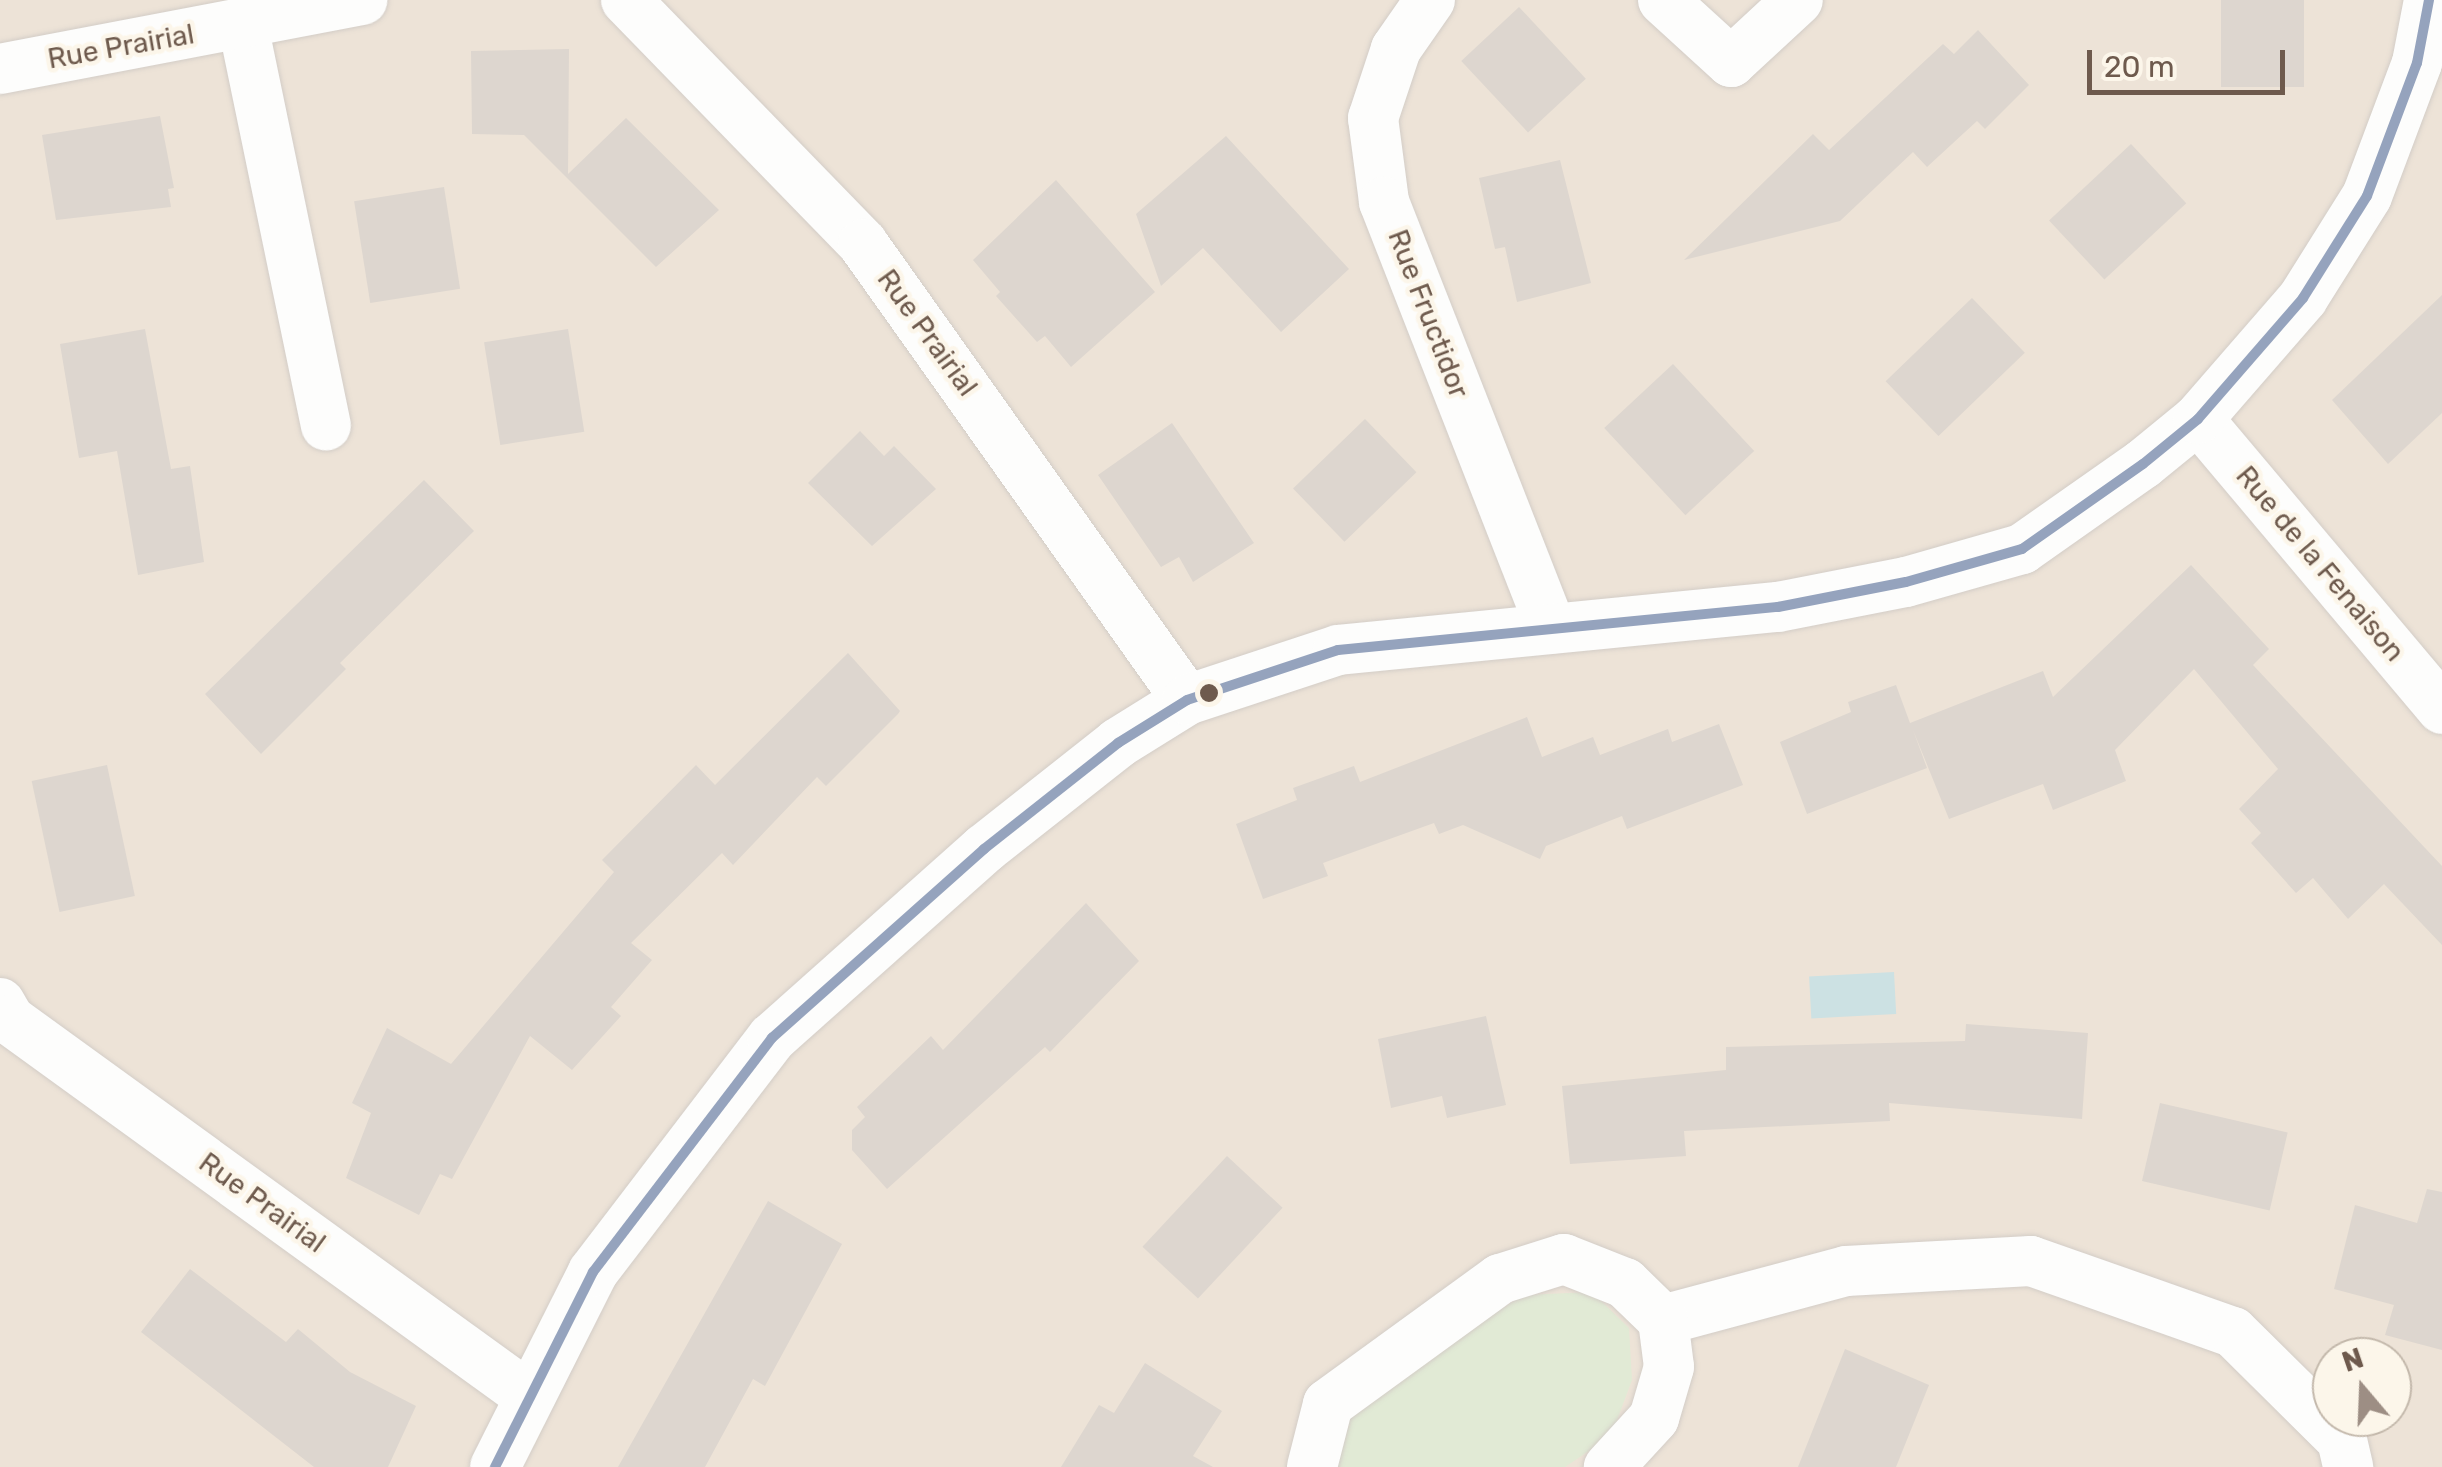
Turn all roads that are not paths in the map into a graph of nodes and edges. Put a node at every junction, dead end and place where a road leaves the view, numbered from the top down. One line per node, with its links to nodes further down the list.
1 (362, 0): 7 (street, Rue Prairial)
2 (626, 0): 12 (street, Rue Prairial)
3 (1430, 0): 11 (street, Rue Fructidor)
4 (1663, 0): 5 (street)
5 (1798, 0)
6 (2429, 0): 9 (street)
7 (243, 24): 8 (street, Rue Prairial); 10 (street)
8 (0, 69)
9 (2198, 418): 11 (street); 13 (street, Rue de la Fenaison)
10 (326, 426)
11 (1551, 628): 12 (street)
12 (1186, 700): 16 (street)
13 (2442, 709)
14 (0, 1002): 16 (street, Rue Prairial)
15 (1664, 1320): 18 (street); 19 (street); 20 (street)
16 (530, 1397): 17 (street)
17 (495, 1467)
18 (1312, 1467)
19 (1608, 1467)
20 (2348, 1467)

